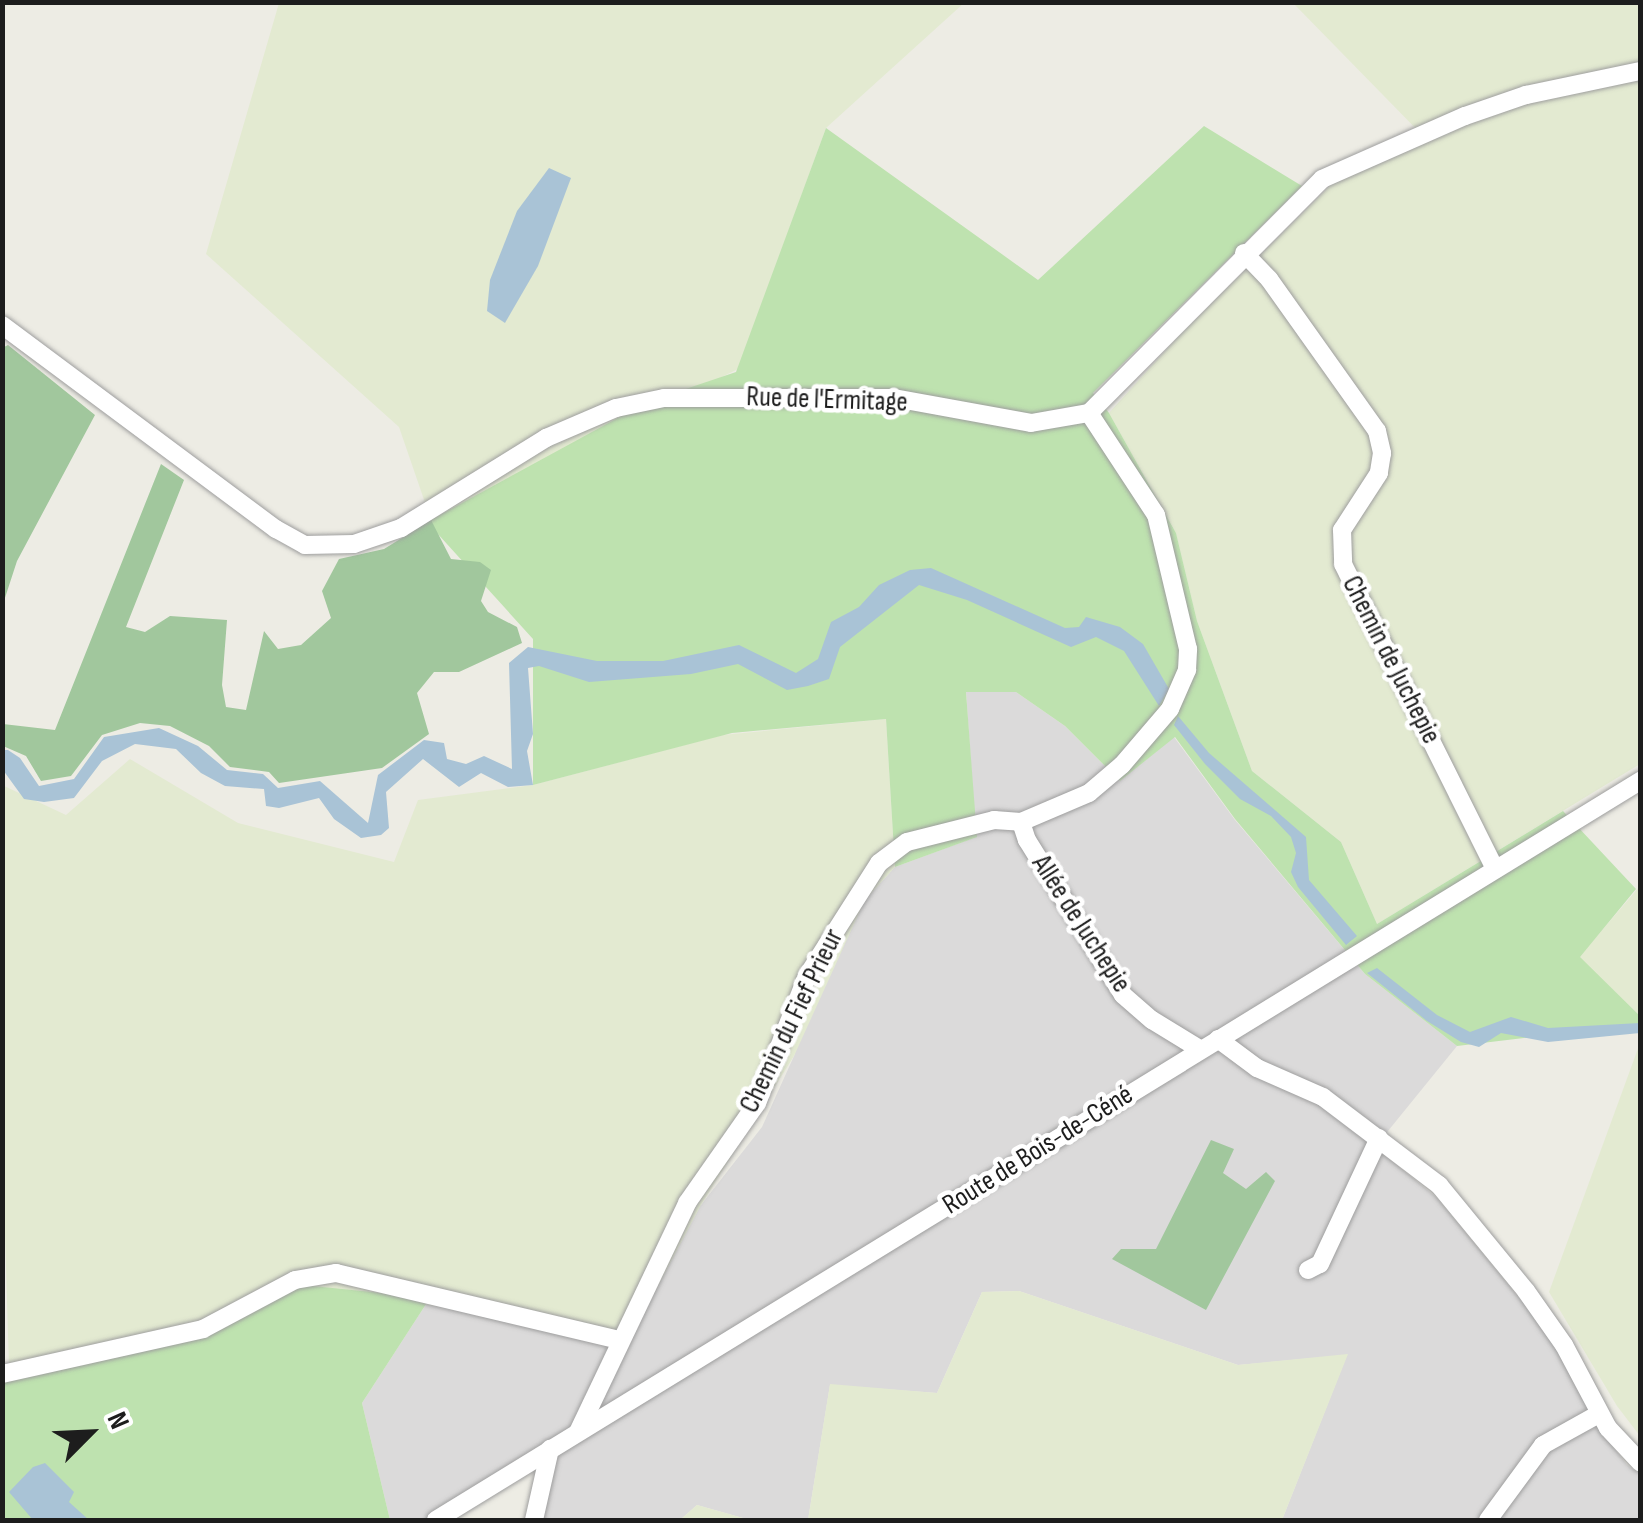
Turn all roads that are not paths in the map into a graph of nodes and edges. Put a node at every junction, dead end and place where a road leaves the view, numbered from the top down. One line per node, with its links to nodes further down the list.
1 (1640, 71): 2 (street)
2 (1244, 252): 4 (street); 7 (street, Chemin de Juchepie)
3 (2, 325): 4 (street, Rue de l'Ermitage)
4 (1088, 413): 6 (street, Chemin du Fief Prieur)
5 (1640, 781): 7 (street, Route de Bois-de-Céné)
6 (1022, 822): 9 (street, Allée de Juchepie); 12 (street, Chemin du Fief Prieur)
7 (1495, 869): 8 (street, Route de Bois-de-Céné)
8 (1218, 1039): 9 (street, Route de Bois-de-Céné); 10 (street)
9 (1201, 1050): 15 (street, Route de Bois-de-Céné)
10 (1379, 1138): 11 (street); 14 (street)
11 (1308, 1270)
12 (619, 1340): 13 (street); 15 (street, Chemin du Fief Prieur)
13 (2, 1374)
14 (1599, 1414): 17 (street); 20 (street)
15 (578, 1432): 16 (street, Route de Bois-de-Céné)
16 (550, 1450): 18 (street, Route de Bois-de-Céné); 19 (street)
17 (1640, 1462)
18 (436, 1520)
19 (534, 1520)
20 (1488, 1520)

